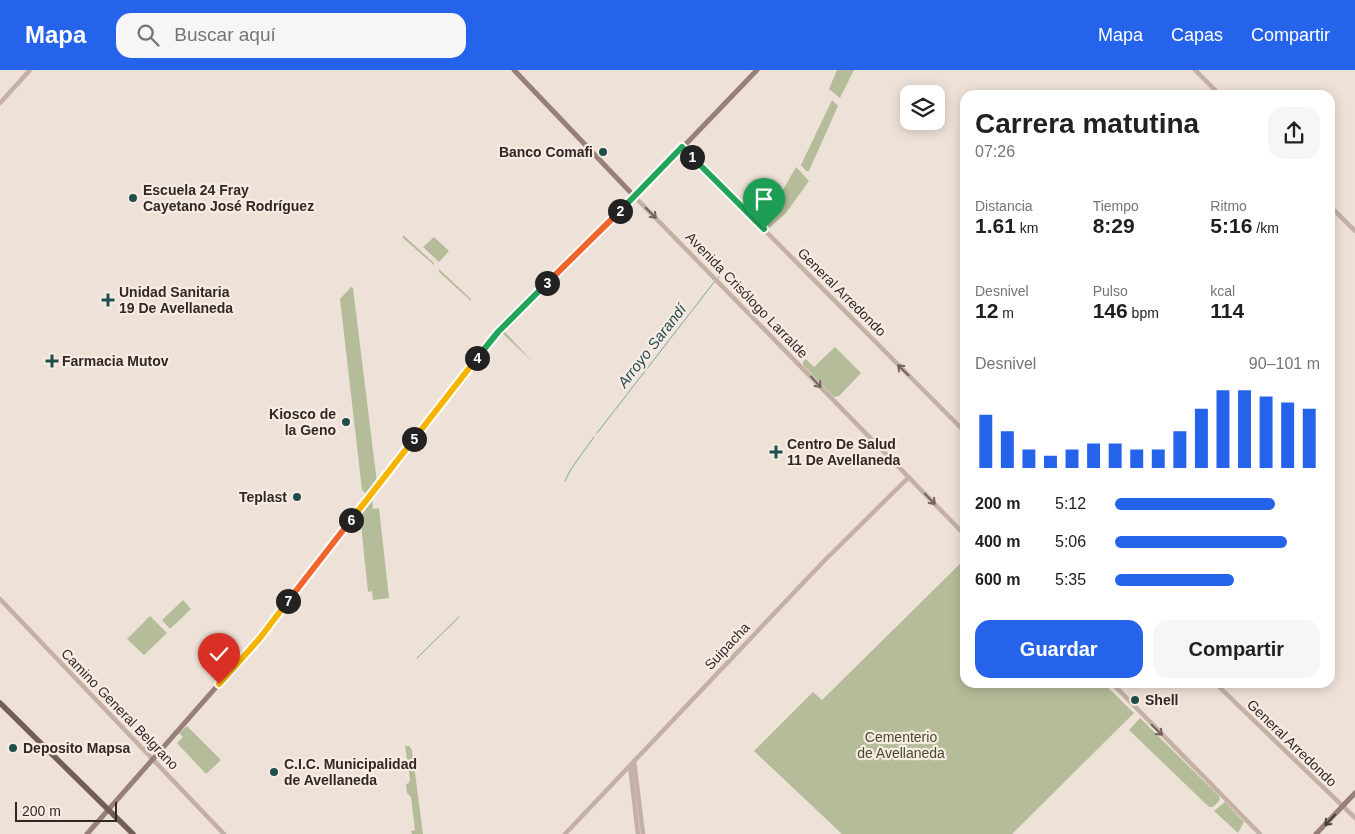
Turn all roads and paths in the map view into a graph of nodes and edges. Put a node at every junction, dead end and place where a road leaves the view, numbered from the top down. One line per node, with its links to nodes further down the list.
1 (30, 70): 6 (street)
2 (514, 70): 8 (main road, Avenida Crisólogo Larralde)
3 (757, 70): 7 (main road)
4 (1195, 70): 5 (street)
5 (1215, 90)
6 (0, 103)
7 (682, 147): 8 (main road); 11 (street, General Arredondo, one-way to 7)
8 (635, 197): 12 (street, Avenida Crisólogo Larralde, one-way to 12); 18 (main road)
9 (1335, 211): 10 (street)
10 (1355, 231)
11 (960, 427)
12 (909, 477): 13 (street, Avenida Crisólogo Larralde, one-way to 13); 19 (street, Suipacha)
13 (960, 530)
14 (0, 599): 18 (street, Camino General Belgrano)
15 (1117, 688): 31 (street, one-way to 31)
16 (1220, 688): 22 (street, General Arredondo)
17 (0, 703): 23 (main road)
18 (152, 758): 23 (main road); 27 (street, Camino General Belgrano)
19 (634, 761): 20 (street, Suipacha); 30 (street)
20 (630, 766): 28 (street, Suipacha); 29 (street)
21 (1355, 793): 22 (main road)
22 (1343, 806): 24 (street, General Arredondo); 32 (main road, one-way to 32)
23 (109, 809): 25 (main road); 26 (main road)
24 (1355, 818)
25 (88, 834)
26 (133, 834)
27 (224, 834)
28 (564, 834)
29 (638, 834)
30 (643, 834)
31 (1260, 834)
32 (1316, 834)

